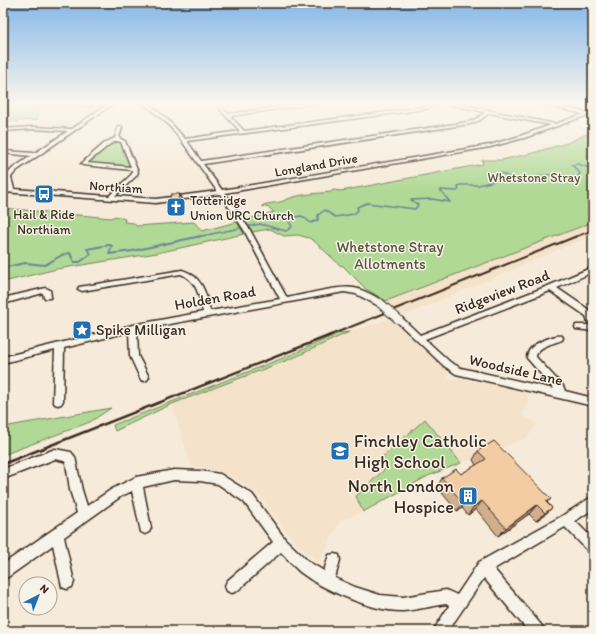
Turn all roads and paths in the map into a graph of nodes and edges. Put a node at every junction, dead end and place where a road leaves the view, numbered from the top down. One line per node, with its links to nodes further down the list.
1 (68, 133): 10 (street)
2 (119, 133): 7 (street)
3 (177, 133): 8 (street)
4 (239, 133): 8 (street)
5 (406, 133): 11 (street)
6 (534, 133): 16 (street, Longland Drive)
7 (117, 139): 12 (street); 12 (street)
8 (184, 140): 11 (street)
9 (3, 152): 10 (street)
10 (36, 155): 13 (street)
11 (201, 163): 16 (street)
12 (134, 169): 17 (street)
13 (6, 176): 15 (street)
14 (3, 190): 15 (street, Northiam)
15 (11, 190): 17 (street, Northiam)
16 (223, 192): 17 (street, Northiam); 22 (street)
17 (110, 198)
18 (593, 269): 19 (street, Ridgeview Road)
19 (551, 288): 25 (street); 29 (street, Ridgeview Road)
20 (82, 289): 24 (street)
21 (47, 296): 23 (street)
22 (284, 300): 24 (street, Holden Road); 29 (street, Holden Road, bridge)
23 (3, 301)
24 (207, 313): 27 (street, Holden Road)
25 (593, 324)
26 (579, 327): 28 (street)
27 (133, 328): 31 (street, Holden Road); 33 (street)
28 (593, 328)
29 (420, 338): 34 (street, Woodside Lane)
30 (559, 338): 34 (street)
31 (60, 345): 32 (street, Holden Road); 35 (street)
32 (3, 360)
33 (144, 377)
34 (560, 395): 36 (street, Woodside Lane)
35 (58, 401)
36 (593, 402)
37 (3, 474): 40 (street)
38 (136, 483): 40 (street); 42 (street); 44 (street)
39 (593, 502): 41 (street)
40 (84, 515): 43 (street)
41 (566, 520): 45 (street); 47 (street)
42 (145, 528)
43 (57, 535): 48 (street); 50 (street)
44 (281, 543): 49 (street); 51 (street)
45 (593, 548)
46 (334, 560): 49 (street)
47 (484, 567): 52 (street); 54 (street)
48 (3, 572)
49 (327, 581): 52 (street)
50 (67, 582)
51 (232, 586)
52 (459, 603): 53 (street)
53 (440, 631)
54 (537, 631)

